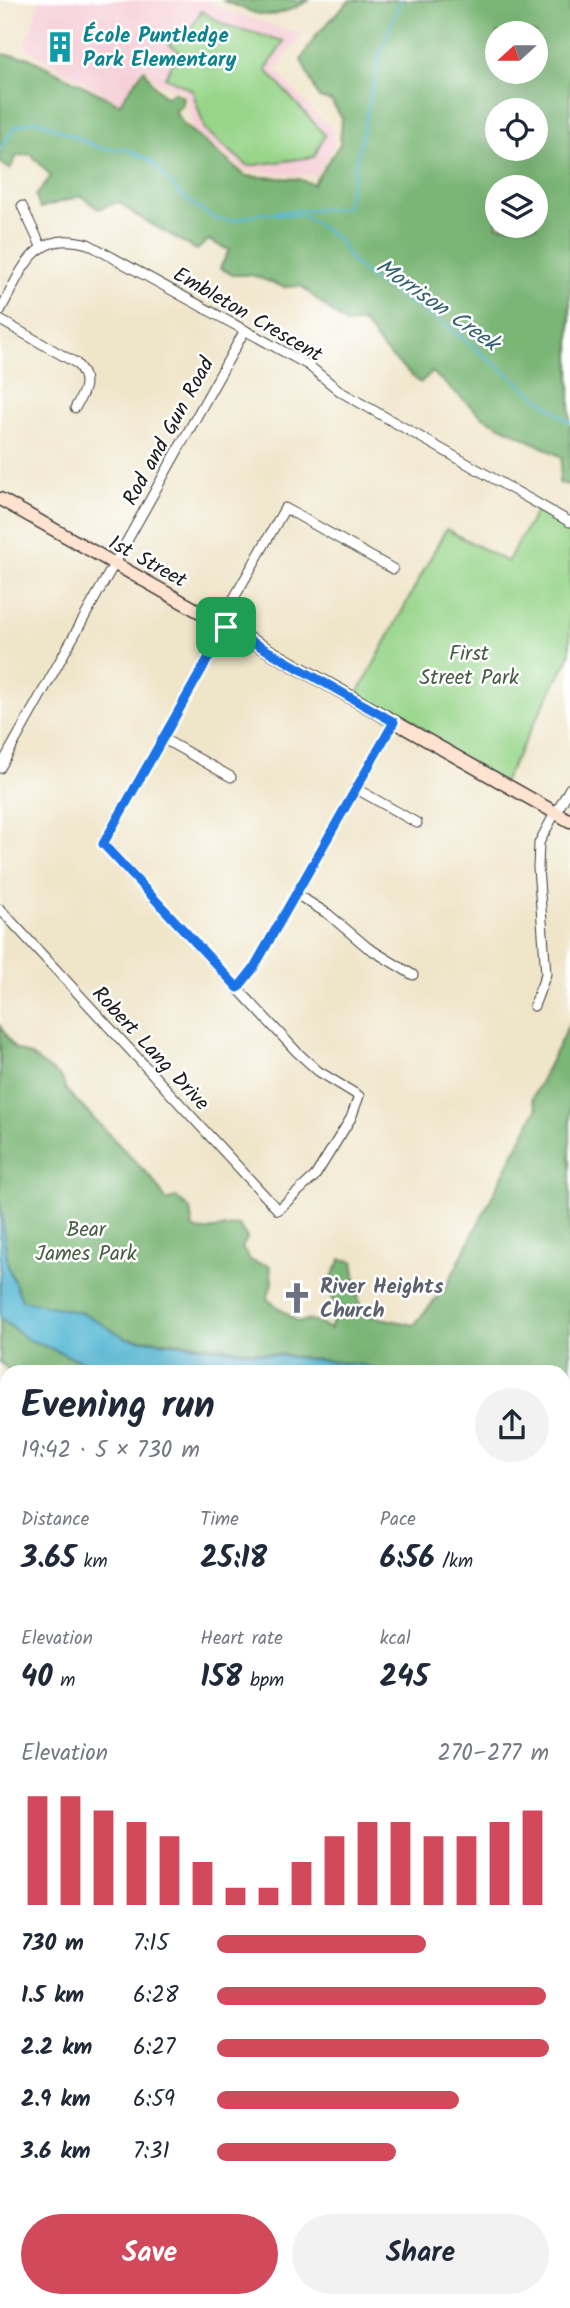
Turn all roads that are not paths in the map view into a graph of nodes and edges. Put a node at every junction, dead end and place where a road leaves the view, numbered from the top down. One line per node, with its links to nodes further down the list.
1 (22, 206): 2 (street)
2 (41, 246): 3 (street); 5 (street, Embleton Crescent)
3 (0, 311)
4 (0, 320): 6 (street)
5 (244, 330): 8 (street, Embleton Crescent); 9 (street, Rod and Gun Road)
6 (75, 408)
7 (0, 499): 9 (street, 1st Street)
8 (570, 522)
9 (114, 564): 11 (street, 1st Street); 14 (street, Rod and Gun Road)
10 (393, 569): 11 (street)
11 (223, 625): 12 (street, 1st Street); 13 (street)
12 (394, 722): 16 (street); 18 (street, 1st Street)
13 (162, 737): 15 (street); 24 (street)
14 (0, 768)
15 (232, 777)
16 (355, 788): 20 (street); 21 (street)
17 (570, 788): 18 (street)
18 (556, 813): 19 (street, 1st Street); 25 (street)
19 (570, 821)
20 (417, 823)
21 (296, 894): 23 (street); 24 (street)
22 (0, 909): 24 (street, Robert Lang Drive)
23 (413, 975)
24 (238, 988)
25 (534, 1006)

